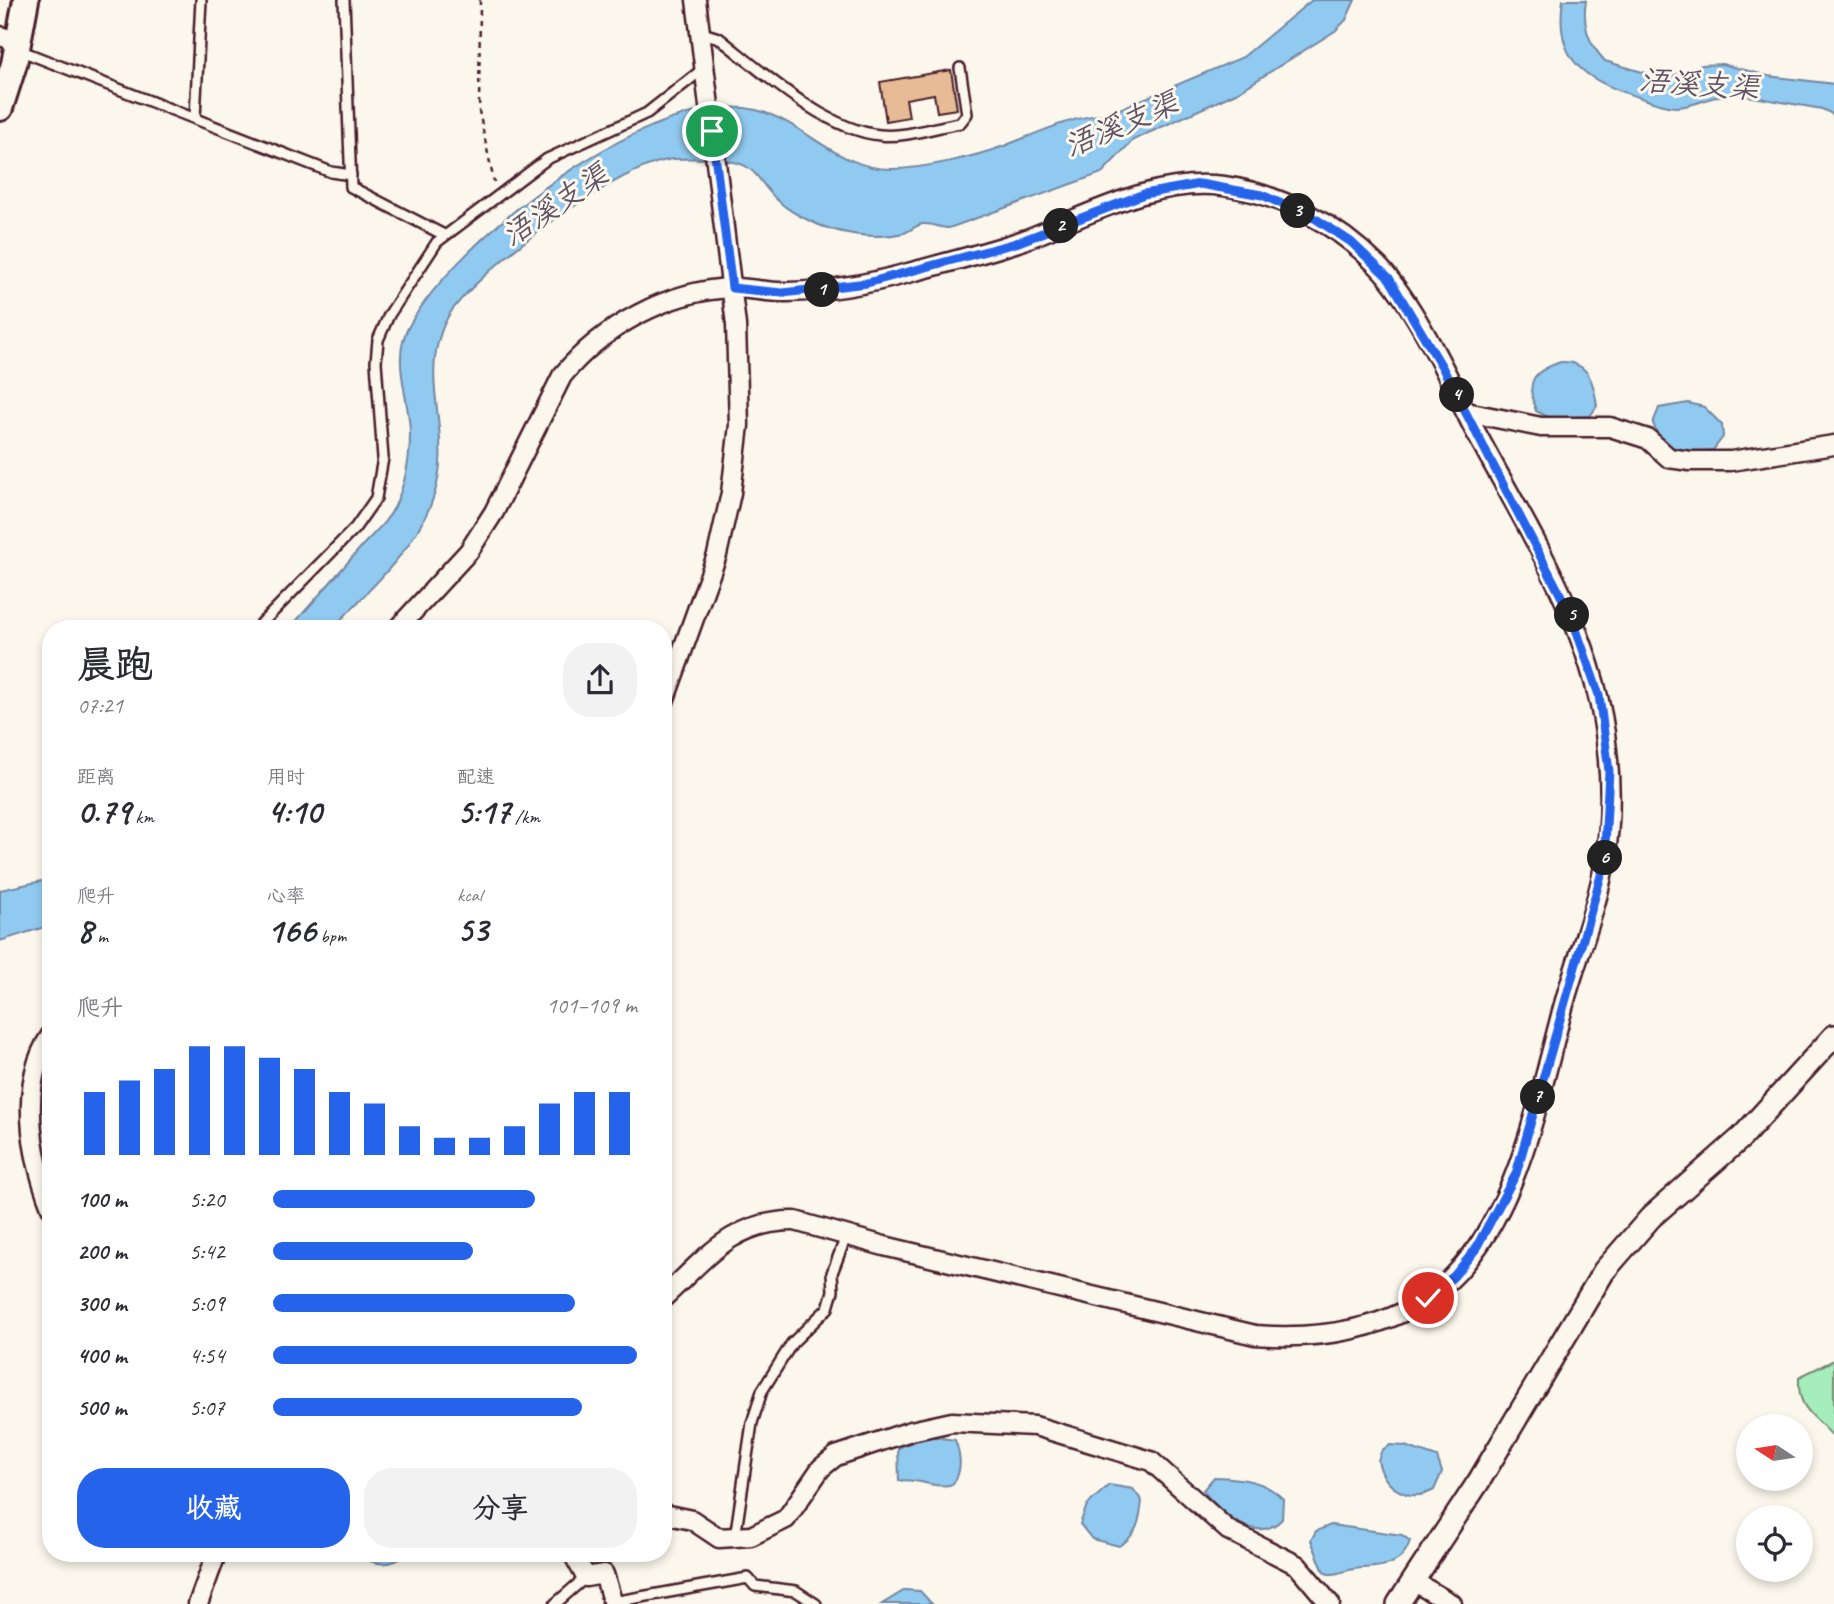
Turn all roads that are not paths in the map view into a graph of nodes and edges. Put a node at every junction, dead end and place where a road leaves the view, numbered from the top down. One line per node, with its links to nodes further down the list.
1 (26, 0): 6 (main road)
2 (201, 0): 10 (lane)
3 (344, 0): 11 (lane)
4 (696, 0): 5 (street)
5 (699, 33): 7 (lane); 8 (street)
6 (12, 42): 9 (main road); 10 (lane)
7 (960, 68)
8 (703, 73): 12 (lane); 13 (street)
9 (0, 108)
10 (195, 118): 11 (lane)
11 (351, 175): 12 (lane)
12 (444, 235): 16 (lane)
13 (732, 288): 14 (street); 17 (street); 18 (street)
14 (1466, 412): 15 (street); 22 (street)
15 (1834, 445)
16 (265, 620)
17 (405, 620)
18 (672, 679)
19 (1834, 1036): 29 (street)
20 (42, 1057): 21 (street)
21 (42, 1176)
22 (847, 1233): 23 (street); 25 (lane)
23 (672, 1290)
24 (672, 1516): 25 (street)
25 (735, 1538): 34 (street)
26 (213, 1562): 31 (street)
27 (578, 1562): 28 (street)
28 (586, 1577): 30 (street); 32 (lane)
29 (1413, 1581): 35 (street); 36 (street)
30 (613, 1603): 33 (lane)
31 (198, 1604)
32 (555, 1604)
33 (816, 1604)
34 (1330, 1604)
35 (1398, 1604)
36 (1452, 1604)

